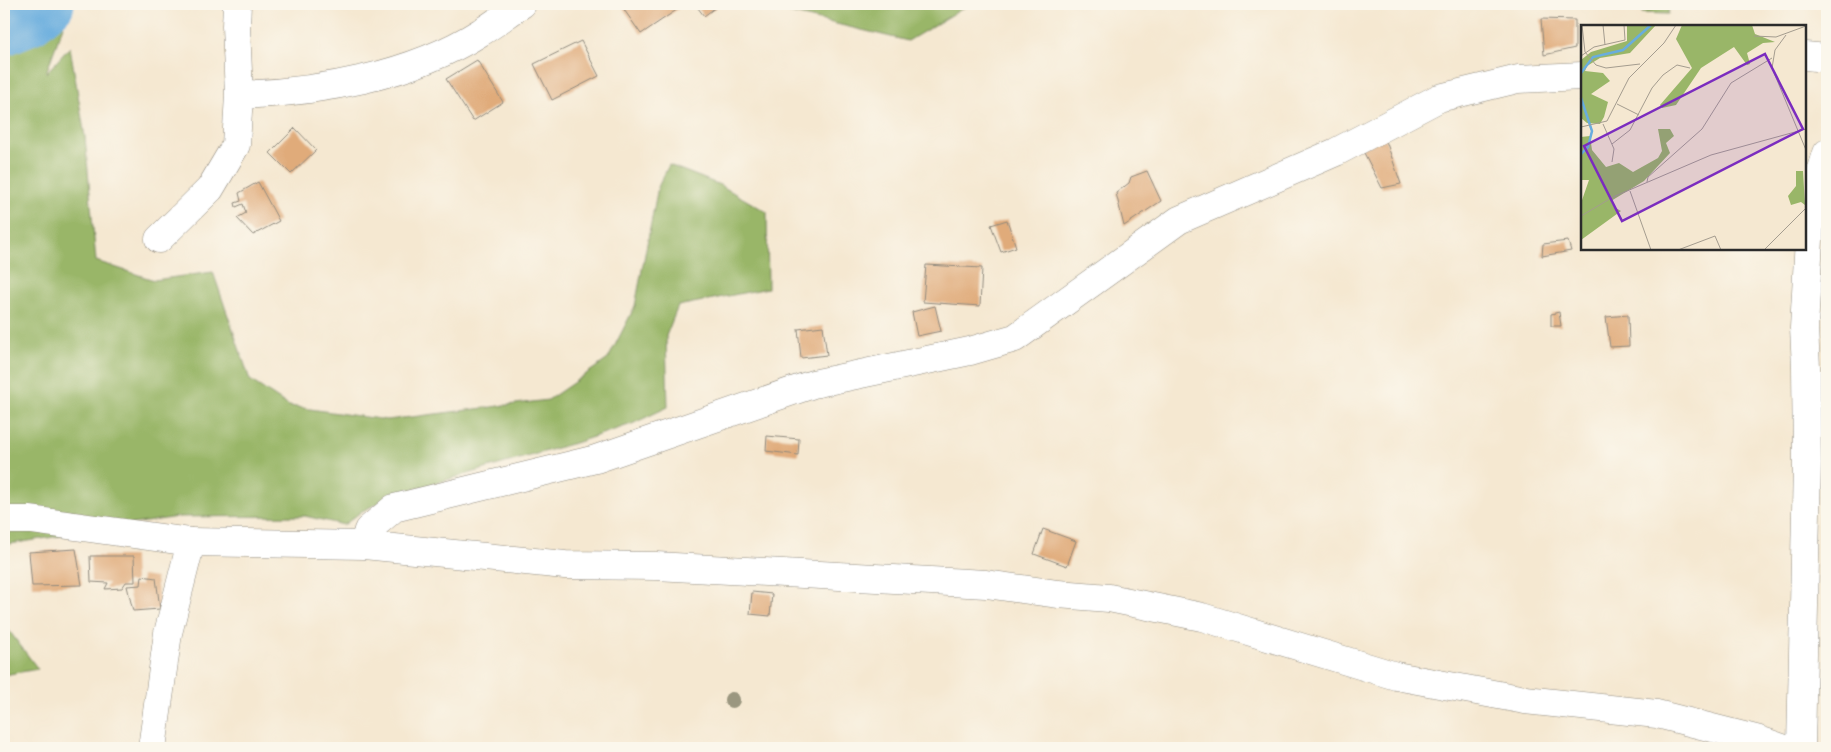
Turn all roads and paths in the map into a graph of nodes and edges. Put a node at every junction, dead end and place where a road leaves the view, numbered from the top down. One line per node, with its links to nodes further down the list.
1 (237, 4): 6 (street)
2 (522, 4): 6 (street)
3 (1806, 56): 4 (street)
4 (1827, 58)
5 (1581, 76): 11 (street)
6 (239, 95): 8 (street)
7 (1827, 153): 14 (street)
8 (159, 239)
9 (4, 520): 10 (street)
10 (191, 542): 11 (street); 12 (street)
11 (364, 546): 13 (street)
12 (152, 748)
13 (1782, 748)
14 (1801, 748)

